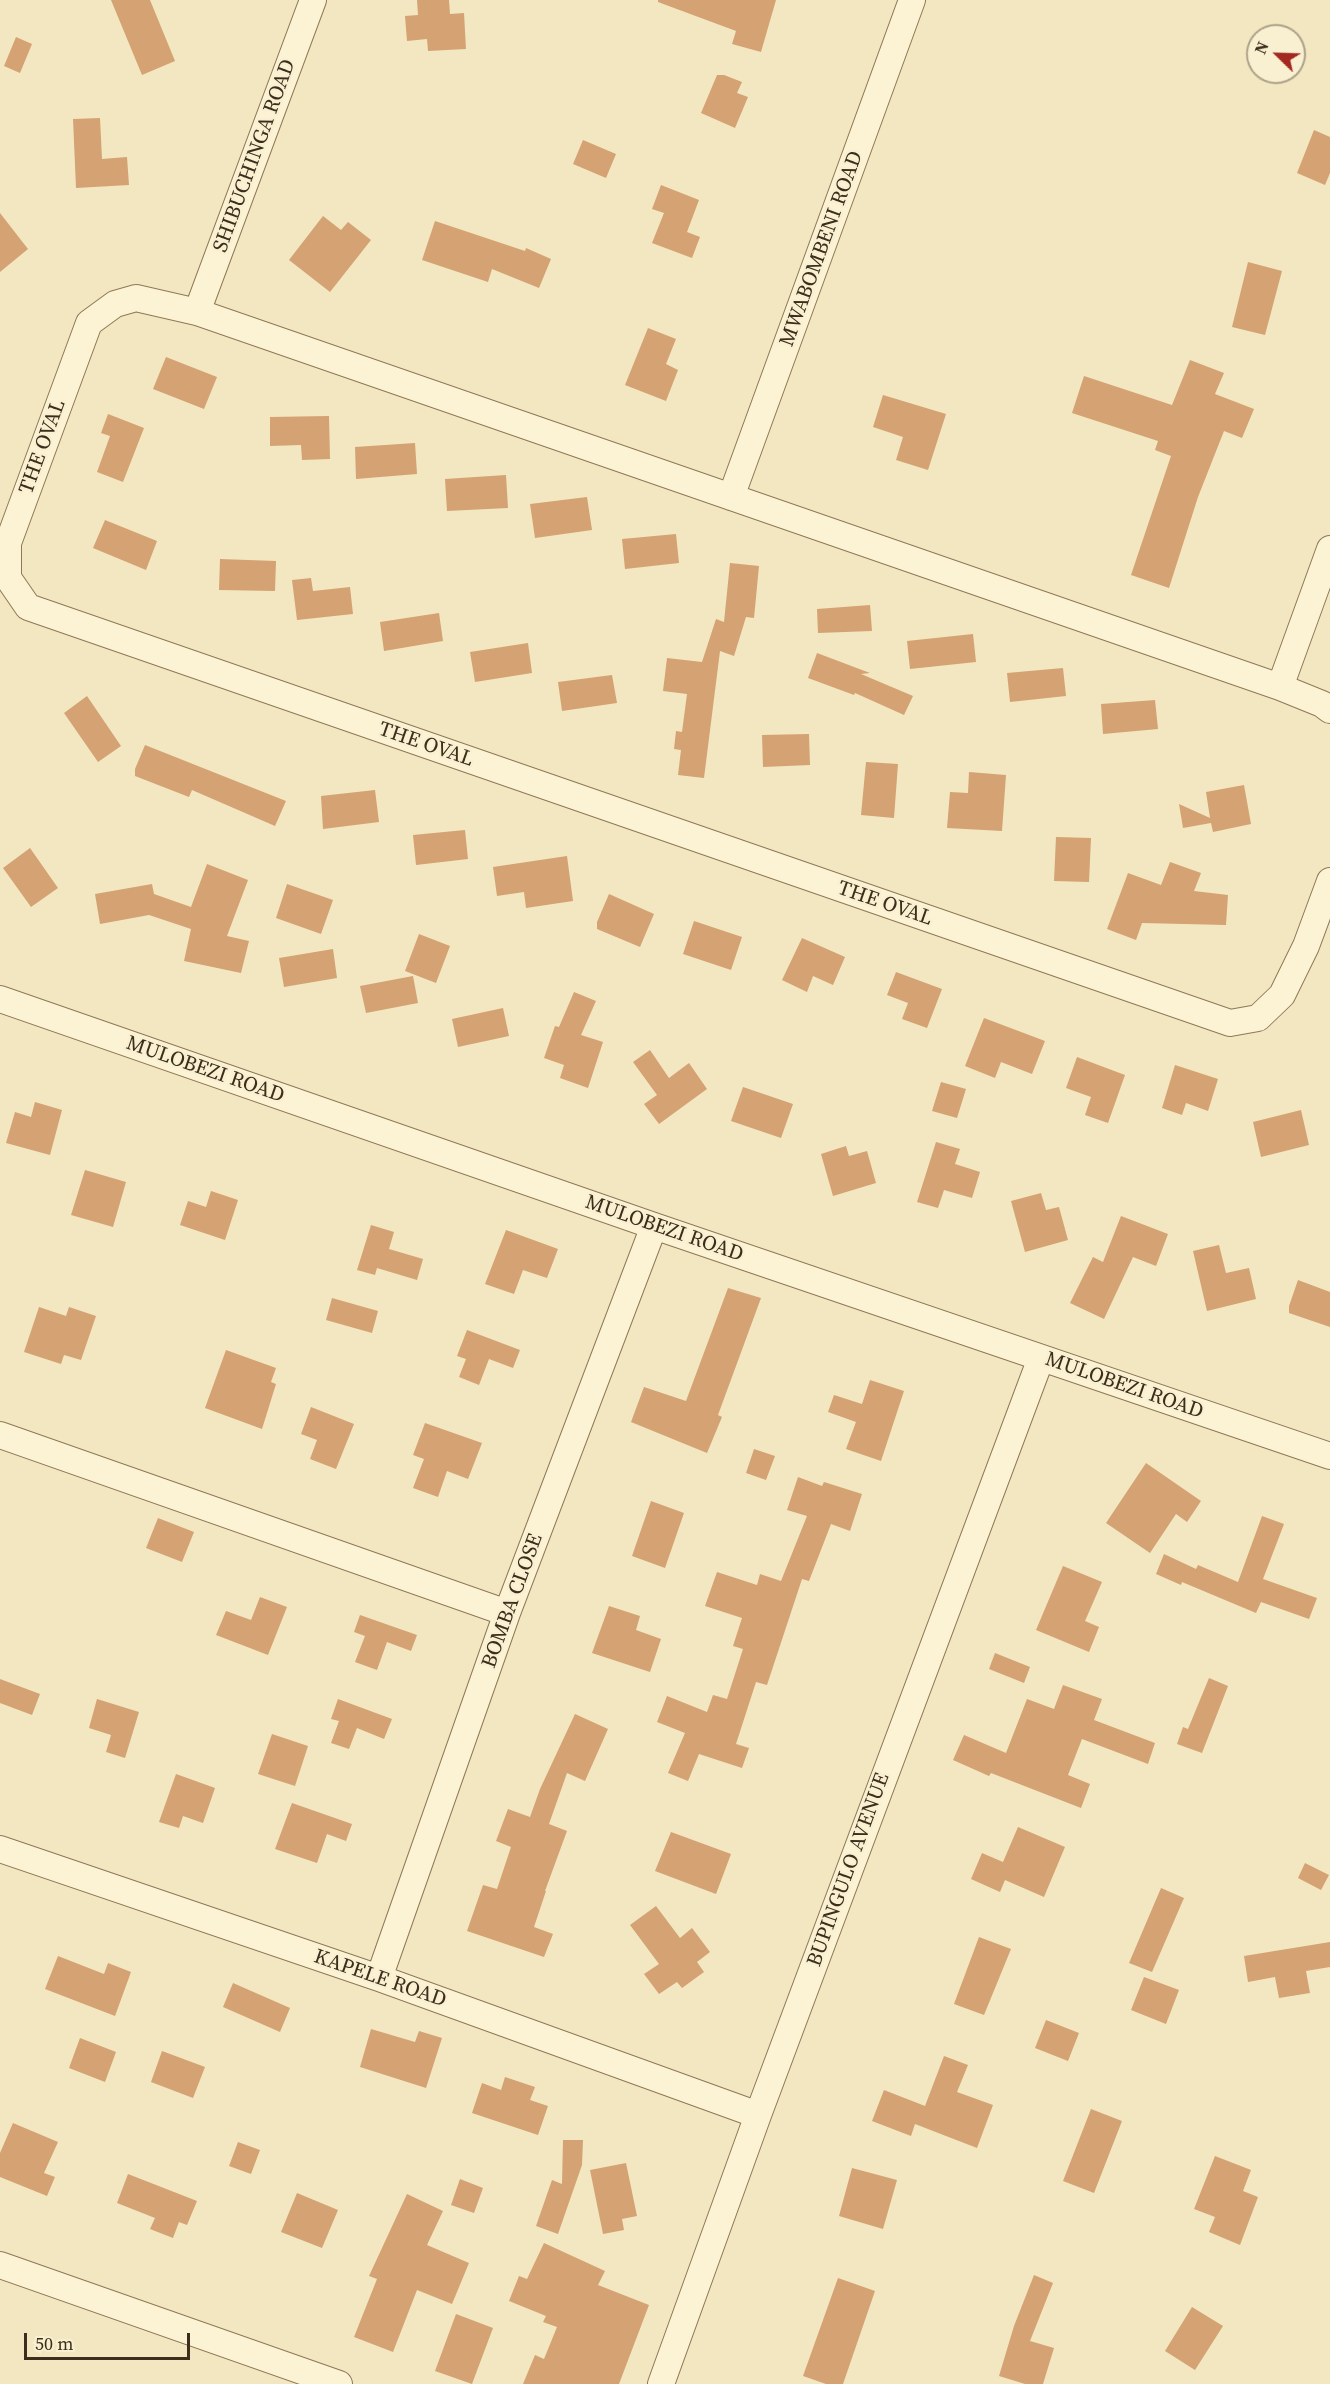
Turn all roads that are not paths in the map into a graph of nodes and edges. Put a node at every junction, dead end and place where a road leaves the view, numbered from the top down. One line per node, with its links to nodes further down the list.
1 (314, 0): 3 (street, SHIBUCHINGA ROAD)
2 (912, 0): 4 (street, MWABOMBENI ROAD)
3 (197, 312): 4 (street, THE OVAL); 8 (street, THE OVAL)
4 (731, 497): 6 (street, THE OVAL)
5 (1330, 549): 6 (street)
6 (1280, 687): 7 (street, THE OVAL)
7 (1330, 710)
8 (1330, 881)
9 (0, 999): 10 (street, MULOBEZI ROAD)
10 (654, 1226): 11 (street, MULOBEZI ROAD); 14 (street, BOMBA CLOSE)
11 (1041, 1358): 13 (street, MULOBEZI ROAD); 17 (street, BUPINGULO AVENUE)
12 (0, 1435): 14 (street)
13 (1330, 1456)
14 (507, 1613): 16 (street, BOMBA CLOSE)
15 (0, 1849): 16 (street, KAPELE ROAD)
16 (379, 1978): 17 (street, KAPELE ROAD)
17 (758, 2115): 20 (street, BUPINGULO AVENUE)
18 (0, 2265): 19 (street)
19 (339, 2384)
20 (661, 2384)

